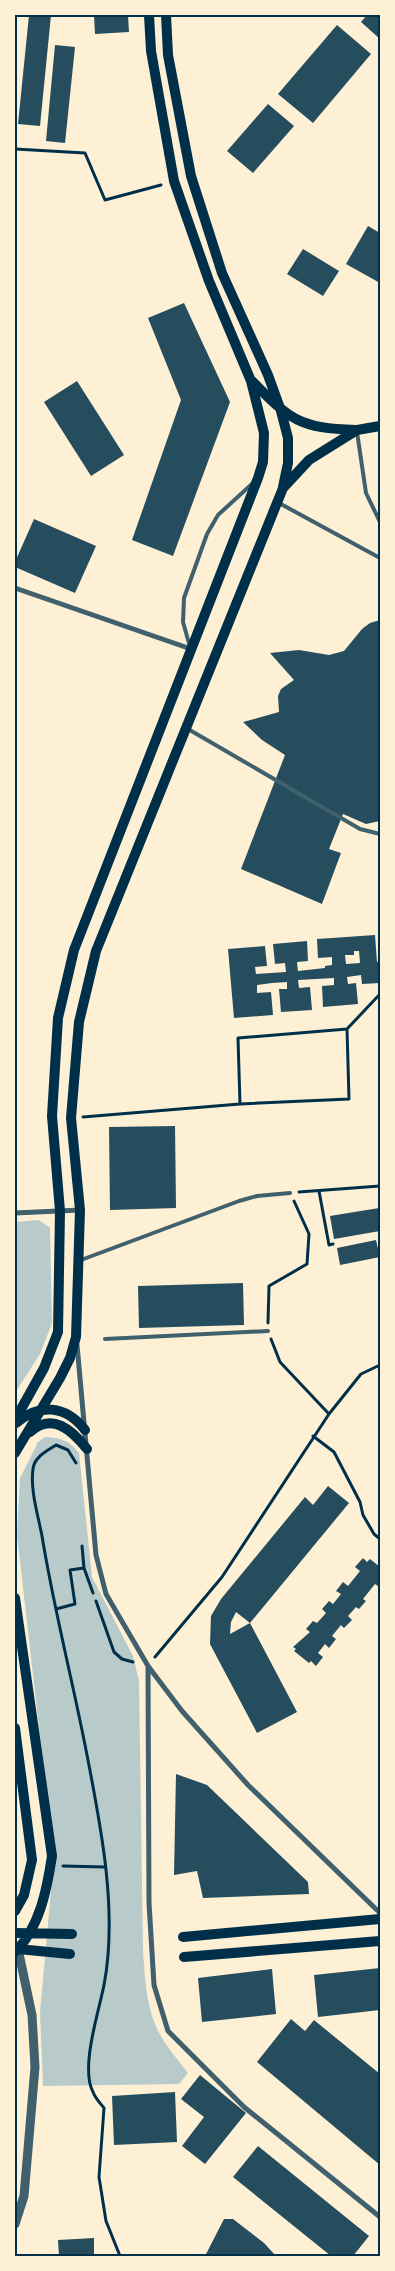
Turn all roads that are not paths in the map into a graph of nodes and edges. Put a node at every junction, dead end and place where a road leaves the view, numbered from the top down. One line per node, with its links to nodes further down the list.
1 (149, 15): 3 (main road)
2 (166, 15): 4 (main road)
3 (251, 381): 4 (main road); 7 (main road)
4 (281, 411): 6 (main road); 8 (main road)
5 (380, 426): 6 (main road)
6 (357, 430): 8 (main road); 10 (lane)
7 (258, 478): 13 (main road); 13 (lane)
8 (283, 488): 9 (main road)
9 (277, 502): 11 (lane); 14 (main road)
10 (380, 522)
11 (380, 558)
12 (15, 588): 13 (street)
13 (190, 649): 18 (main road)
14 (186, 728): 15 (lane); 17 (main road)
15 (380, 834)
16 (290, 1193): 20 (lane)
17 (80, 1210): 18 (street); 20 (main road)
18 (60, 1211): 19 (street); 25 (main road)
19 (15, 1213)
20 (79, 1261): 22 (main road)
21 (268, 1332): 23 (lane)
22 (76, 1336): 24 (main road); 27 (street)
23 (105, 1339)
24 (41, 1409): 26 (main road); 27 (main road); 28 (main road)
25 (15, 1420)
26 (15, 1424)
27 (85, 1430): 29 (street)
28 (24, 1437): 29 (main road); 30 (main road)
29 (87, 1450): 32 (street)
30 (15, 1453)
31 (15, 1598): 38 (main road)
32 (148, 1666): 35 (street); 45 (street)
33 (15, 1728): 34 (main road)
34 (15, 1911)
35 (380, 1913)
36 (380, 1919): 40 (main road)
37 (15, 1932): 38 (main road)
38 (29, 1932): 39 (main road); 42 (main road)
39 (72, 1934)
40 (183, 1937)
41 (380, 1941): 44 (main road)
42 (16, 1949): 43 (main road); 46 (street)
43 (70, 1954)
44 (184, 1957)
45 (380, 2217)
46 (15, 2224)

